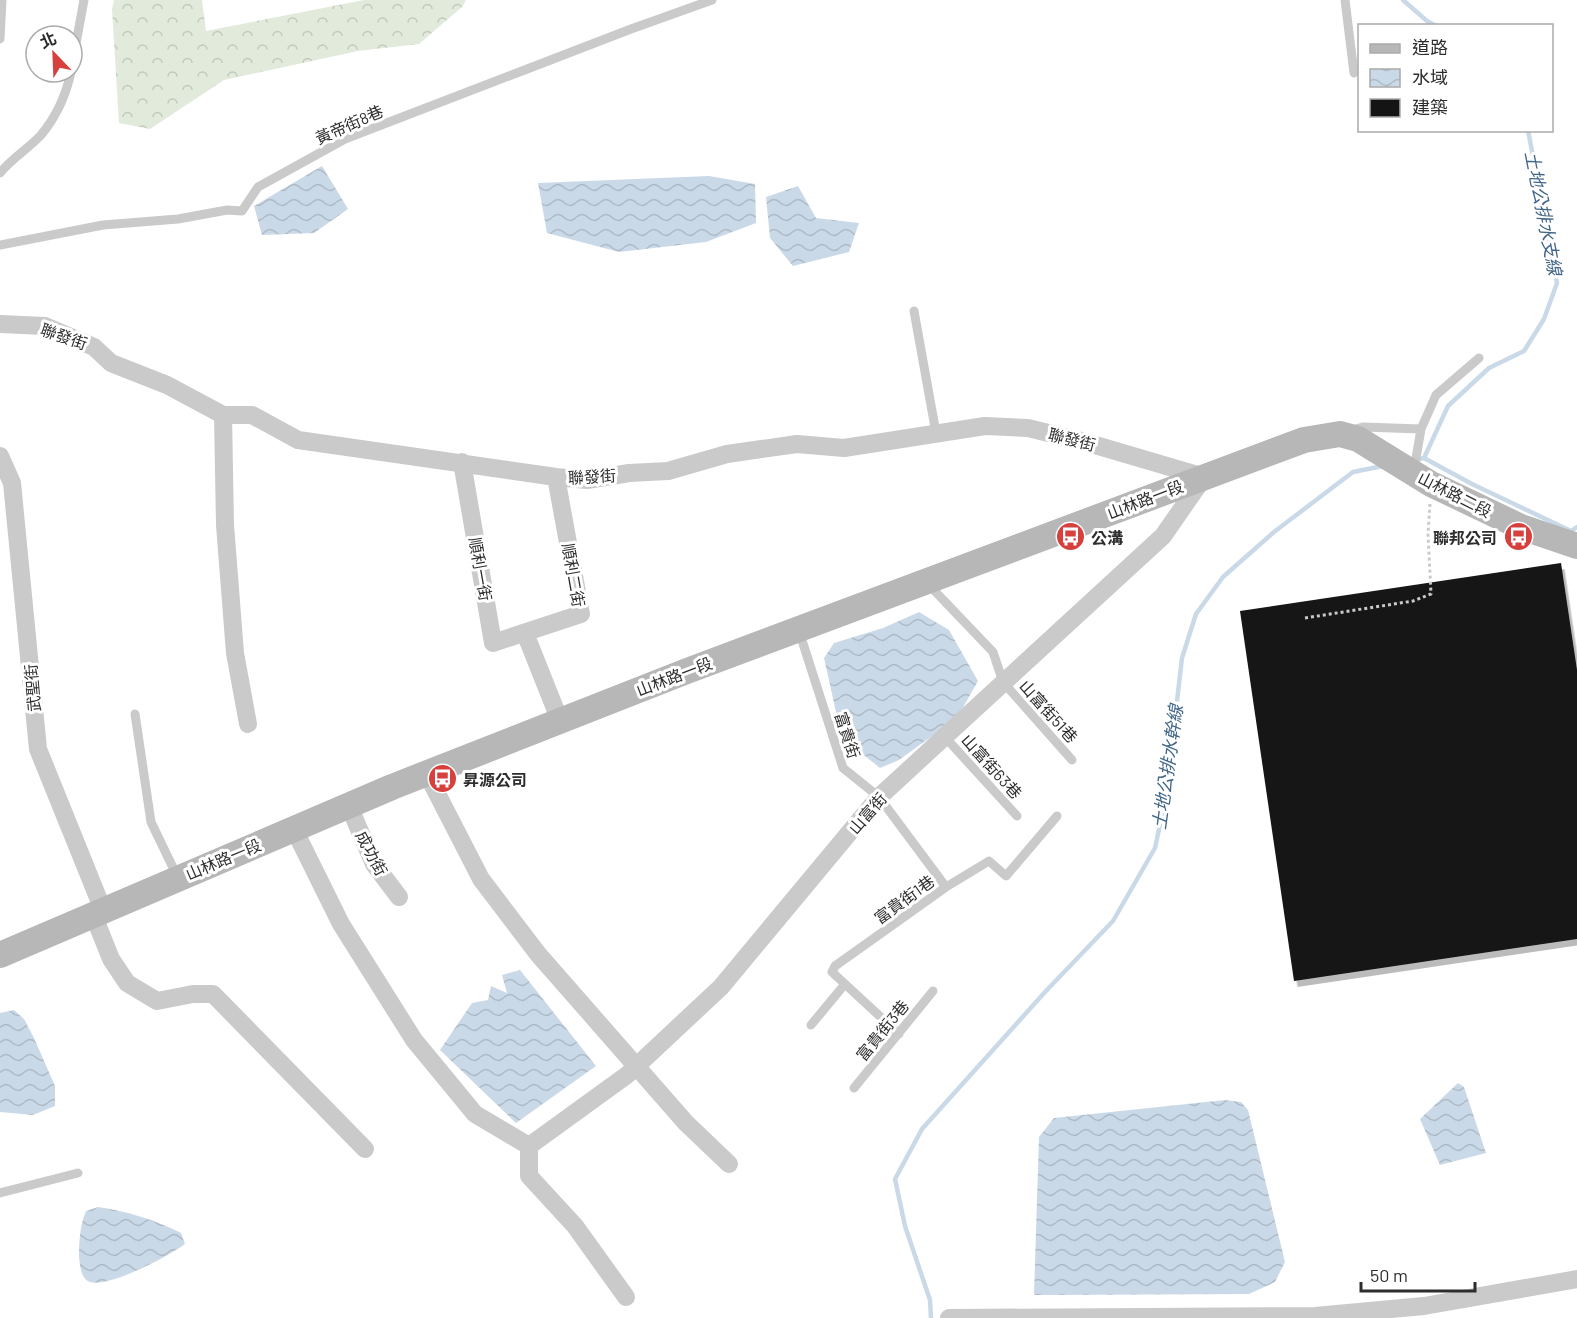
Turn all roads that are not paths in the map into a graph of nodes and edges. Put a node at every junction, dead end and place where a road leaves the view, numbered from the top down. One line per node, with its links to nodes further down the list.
1 (2, 0): 6 (lane)
2 (84, 0): 5 (lane)
3 (712, 0): 10 (lane, 黃帝街8巷)
4 (1345, 0): 7 (lane)
5 (80, 24)
6 (0, 39)
7 (1354, 73)
8 (66, 84): 9 (lane)
9 (0, 173)
10 (0, 244)
11 (914, 311): 16 (lane)
12 (0, 324): 14 (street, 聯發街)
13 (1479, 358): 15 (lane)
14 (223, 415): 19 (street, 聯發街); 30 (street)
15 (1421, 429): 17 (lane); 20 (lane)
16 (936, 433): 21 (street, 聯發街); 22 (street, 聯發街)
17 (1349, 436): 20 (main road, 山林路二段); 22 (main road, 山林路一段)
18 (0, 456): 42 (street, 武聖街)
19 (462, 462): 21 (street, 聯發街); 26 (street, 順利一街)
20 (1416, 468): 23 (main road, 山林路二段)
21 (556, 477): 26 (street, 順利二街)
22 (1204, 477): 24 (main road, 山林路一段); 27 (street, 山富街)
23 (1577, 546)
24 (926, 581): 25 (main road, 山林路一段); 27 (lane)
25 (799, 629): 29 (main road, 山林路一段); 34 (lane, 富貴街)
26 (525, 633): 29 (street)
27 (1003, 682): 31 (street, 山富街); 32 (lane, 山富街51巷)
28 (135, 714): 39 (lane)
29 (560, 721): 33 (main road, 山林路一段)
30 (248, 724)
31 (945, 736): 34 (street, 山富街); 36 (lane, 山富街63巷)
32 (1072, 760)
33 (427, 774): 35 (main road, 山林路一段); 48 (street)
34 (879, 797): 40 (lane, 富貴街); 48 (street, 山富街)
35 (349, 806): 38 (main road, 山林路一段); 41 (street, 成功街)
36 (1017, 816)
37 (1057, 816): 40 (lane, 富貴街1巷)
38 (294, 829): 39 (main road, 山林路一段); 50 (street)
39 (178, 878): 42 (main road, 山林路一段)
40 (946, 887): 44 (lane, 富貴街1巷)
41 (399, 897)
42 (98, 912): 43 (main road, 山林路一段); 51 (street, 武聖街)
43 (0, 955)
44 (844, 984): 46 (lane); 47 (lane)
45 (933, 991): 47 (lane, 富貴街3巷)
46 (811, 1025)
47 (898, 1034): 49 (lane, 富貴街3巷)
48 (637, 1066): 50 (street, 山富街); 52 (street)
49 (854, 1088)
50 (529, 1146): 56 (street)
51 (365, 1149)
52 (729, 1164)
53 (78, 1173): 54 (lane)
54 (0, 1193)
55 (1577, 1279): 57 (street)
56 (626, 1297)
57 (949, 1318)

